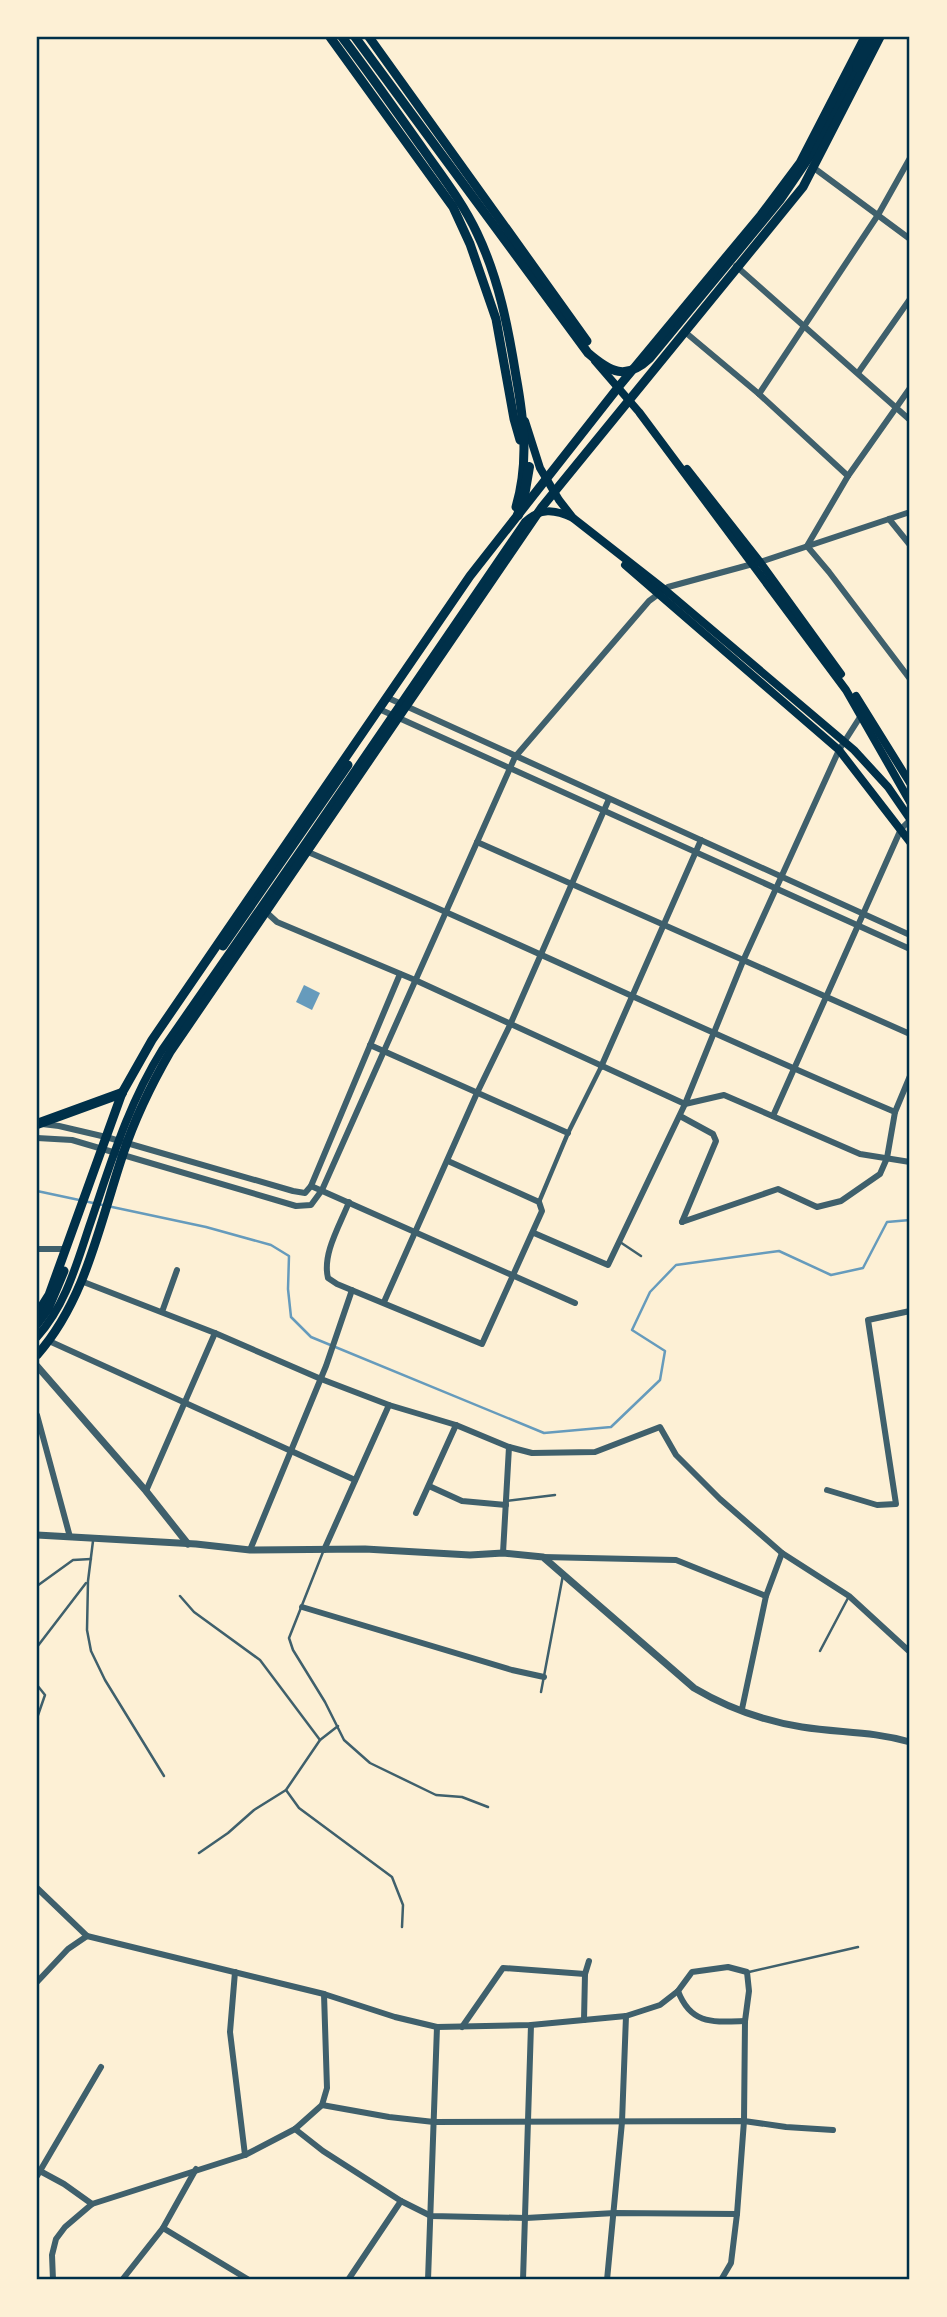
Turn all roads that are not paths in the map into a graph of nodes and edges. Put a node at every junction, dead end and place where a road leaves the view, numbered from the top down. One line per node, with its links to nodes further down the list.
1 (331, 37): 27 (main road)
2 (342, 37): 25 (main road)
3 (355, 37): 18 (main road)
4 (369, 37): 20 (main road)
5 (865, 37): 13 (main road)
6 (873, 37): 8 (highway)
7 (880, 37): 10 (main road)
8 (858, 67): 18 (main road)
9 (910, 158): 11 (street)
10 (814, 168): 11 (street); 14 (main road)
11 (878, 215): 12 (street); 16 (street)
12 (910, 239)
13 (725, 256): 14 (street); 20 (main road)
14 (738, 268): 16 (street); 17 (main road)
15 (910, 299): 19 (street)
16 (804, 327): 19 (street); 22 (street)
17 (685, 332): 22 (street); 23 (main road)
18 (588, 353): 50 (main road)
19 (858, 373): 24 (street)
20 (620, 386): 23 (main road); 29 (main road)
21 (910, 388): 24 (street)
22 (759, 394): 28 (street)
23 (631, 397): 30 (main road); 37 (main road)
24 (897, 407): 26 (street); 28 (street)
25 (522, 408): 33 (main road); 121 (main road)
26 (910, 420)
27 (529, 467): 29 (main road); 32 (highway)
28 (848, 476): 36 (street)
29 (537, 490): 30 (main road); 32 (main road)
30 (547, 500): 38 (main road); 41 (main road)
31 (910, 512): 34 (street)
32 (518, 515): 40 (main road)
33 (573, 517): 52 (main road); 123 (main road)
34 (889, 519): 35 (street); 36 (street)
35 (910, 545)
36 (807, 547): 37 (street); 39 (street)
37 (760, 562): 38 (street); 43 (main road)
38 (658, 593): 45 (main road); 46 (street)
39 (910, 679)
40 (386, 697): 41 (street); 42 (main road)
41 (405, 706): 44 (main road); 46 (street)
42 (379, 709): 44 (street); 62 (main road)
43 (865, 709): 45 (street); 48 (main road)
44 (398, 718): 47 (street); 57 (main road)
45 (839, 750): 53 (main road); 59 (street)
46 (515, 757): 47 (street); 49 (street)
47 (509, 769): 51 (street); 55 (street)
48 (910, 783)
49 (609, 799): 51 (street); 54 (street)
50 (910, 802)
51 (603, 811): 58 (street); 60 (street)
52 (910, 819): 53 (street)
53 (901, 829): 56 (main road); 64 (street)
54 (701, 840): 58 (street); 59 (street)
55 (477, 842): 60 (street); 63 (street)
56 (910, 842)
57 (308, 852): 63 (street); 65 (main road)
58 (696, 853): 61 (street); 67 (street)
59 (781, 876): 61 (street); 64 (street)
60 (572, 883): 67 (street); 70 (street)
61 (776, 889): 66 (street); 71 (street)
62 (249, 896): 65 (street); 84 (main road)
63 (446, 911): 70 (street); 73 (street)
64 (864, 912): 66 (street); 68 (street)
65 (267, 913): 72 (street); 94 (main road)
66 (858, 925): 69 (street); 75 (street)
67 (664, 926): 71 (street); 74 (street)
68 (910, 935)
69 (910, 949)
70 (541, 954): 74 (street); 76 (street)
71 (743, 961): 75 (street); 77 (street)
72 (400, 974): 73 (street); 79 (street)
73 (415, 980): 76 (street); 80 (street)
74 (634, 996): 77 (street); 81 (street)
75 (825, 998): 78 (street); 82 (street)
76 (510, 1025): 81 (street); 85 (street)
77 (713, 1032): 82 (street); 86 (street)
78 (910, 1034)
79 (370, 1045): 80 (street); 102 (street)
80 (384, 1051): 85 (street); 103 (street)
81 (601, 1067): 86 (street); 91 (street)
82 (793, 1070): 87 (street); 89 (street)
83 (910, 1076): 87 (street)
84 (121, 1093): 90 (highway); 92 (main road)
85 (477, 1093): 91 (street); 98 (street)
86 (685, 1104): 88 (street); 89 (street)
87 (895, 1112): 97 (street)
88 (680, 1116): 97 (street); 108 (street)
89 (774, 1116): 97 (street)
90 (37, 1124): 92 (street)
91 (568, 1133): 105 (street)
92 (106, 1136): 94 (street); 95 (main road)
93 (37, 1138): 95 (street)
94 (127, 1143): 96 (main road); 100 (street)
95 (102, 1148): 96 (street); 110 (main road)
96 (123, 1154): 101 (street); 114 (main road)
97 (887, 1158): 99 (street)
98 (448, 1161): 105 (street); 106 (street)
99 (910, 1162)
100 (232, 1174): 101 (street); 102 (street)
101 (228, 1186): 103 (street)
102 (311, 1186): 103 (street)
103 (322, 1190): 104 (street)
104 (349, 1202): 106 (street); 115 (street)
105 (539, 1202): 107 (street)
106 (417, 1232): 113 (street); 116 (street)
107 (534, 1233): 108 (street); 113 (street)
108 (620, 1242): 111 (lane)
109 (37, 1249): 110 (street)
110 (66, 1249): 120 (main road)
111 (641, 1256)
112 (177, 1270): 119 (street)
113 (513, 1276): 116 (street); 117 (street)
114 (81, 1281): 119 (street); 124 (main road)
115 (352, 1290): 116 (street); 127 (street)
116 (384, 1302)
117 (575, 1303)
118 (910, 1311): 136 (street)
119 (162, 1312): 122 (street)
120 (37, 1314)
121 (37, 1324)
122 (215, 1333): 127 (street); 128 (street)
123 (37, 1337)
124 (49, 1341): 125 (main road); 128 (street)
125 (37, 1355)
126 (37, 1366): 137 (street)
127 (321, 1379): 129 (street); 133 (street)
128 (184, 1404): 133 (street); 137 (street)
129 (389, 1405): 131 (street); 134 (street)
130 (37, 1415): 142 (street)
131 (456, 1425): 132 (street); 135 (street)
132 (509, 1447): 139 (street); 148 (street)
133 (291, 1450): 134 (street); 146 (street)
134 (355, 1480): 145 (street)
135 (429, 1486): 139 (street); 140 (street)
136 (827, 1490)
137 (146, 1491): 144 (street)
138 (555, 1495): 139 (lane)
139 (506, 1503): 147 (street)
140 (416, 1513)
141 (37, 1535): 142 (street)
142 (70, 1537): 143 (street)
143 (94, 1538): 144 (street); 150 (lane)
144 (188, 1544): 146 (street)
145 (324, 1549): 146 (street); 147 (street); 157 (lane)
146 (250, 1550)
147 (503, 1553): 149 (street)
148 (782, 1553): 155 (street); 156 (street)
149 (543, 1557): 151 (street); 155 (street)
150 (90, 1559): 152 (lane); 153 (lane)
151 (563, 1574): 161 (lane); 164 (street)
152 (88, 1581): 158 (lane); 169 (lane)
153 (37, 1586)
154 (180, 1595): 167 (lane)
155 (766, 1596): 164 (street)
156 (849, 1596): 159 (lane); 160 (street)
157 (302, 1608): 161 (street); 166 (lane)
158 (37, 1647)
159 (820, 1651)
160 (910, 1652)
161 (544, 1677): 163 (lane)
162 (37, 1685): 165 (lane)
163 (541, 1692)
164 (742, 1709): 168 (street)
165 (37, 1718)
166 (338, 1726): 167 (lane); 171 (lane)
167 (320, 1740): 170 (lane)
168 (910, 1742)
169 (164, 1776)
170 (286, 1790): 172 (lane); 174 (lane)
171 (488, 1807)
172 (199, 1853)
173 (37, 1888): 175 (street)
174 (402, 1927)
175 (87, 1936): 178 (street); 181 (street)
176 (858, 1947): 179 (lane)
177 (589, 1961): 180 (street)
178 (235, 1972): 183 (street); 198 (street)
179 (747, 1972): 182 (street); 186 (street)
180 (585, 1975): 185 (street); 189 (street)
181 (37, 1982)
182 (678, 1991): 184 (street); 186 (street)
183 (324, 1994): 188 (street); 191 (street)
184 (626, 2016): 185 (street); 194 (street)
185 (584, 2020): 187 (street)
186 (745, 2021): 192 (street)
187 (531, 2025): 189 (street); 195 (street)
188 (437, 2027): 189 (street); 193 (street)
189 (461, 2027)
190 (101, 2067): 200 (street)
191 (322, 2105): 193 (street); 196 (street)
192 (744, 2121): 194 (street); 197 (street); 204 (street)
193 (434, 2122): 195 (street); 205 (street)
194 (622, 2122): 195 (street); 203 (street)
195 (527, 2123): 206 (street)
196 (295, 2129): 198 (street); 201 (street)
197 (833, 2130)
198 (245, 2155): 199 (street)
199 (196, 2169): 202 (street); 207 (street)
200 (38, 2173): 202 (street)
201 (401, 2201): 205 (street); 212 (street)
202 (92, 2204): 209 (street)
203 (615, 2213): 204 (street); 206 (street); 215 (street)
204 (737, 2214): 216 (street)
205 (431, 2216): 206 (street); 213 (street)
206 (527, 2218): 214 (street)
207 (163, 2228): 208 (street); 210 (street)
208 (237, 2277): 211 (street)
209 (53, 2280)
210 (122, 2280)
211 (249, 2280)
212 (348, 2280)
213 (428, 2280)
214 (523, 2280)
215 (607, 2280)
216 (721, 2280)

